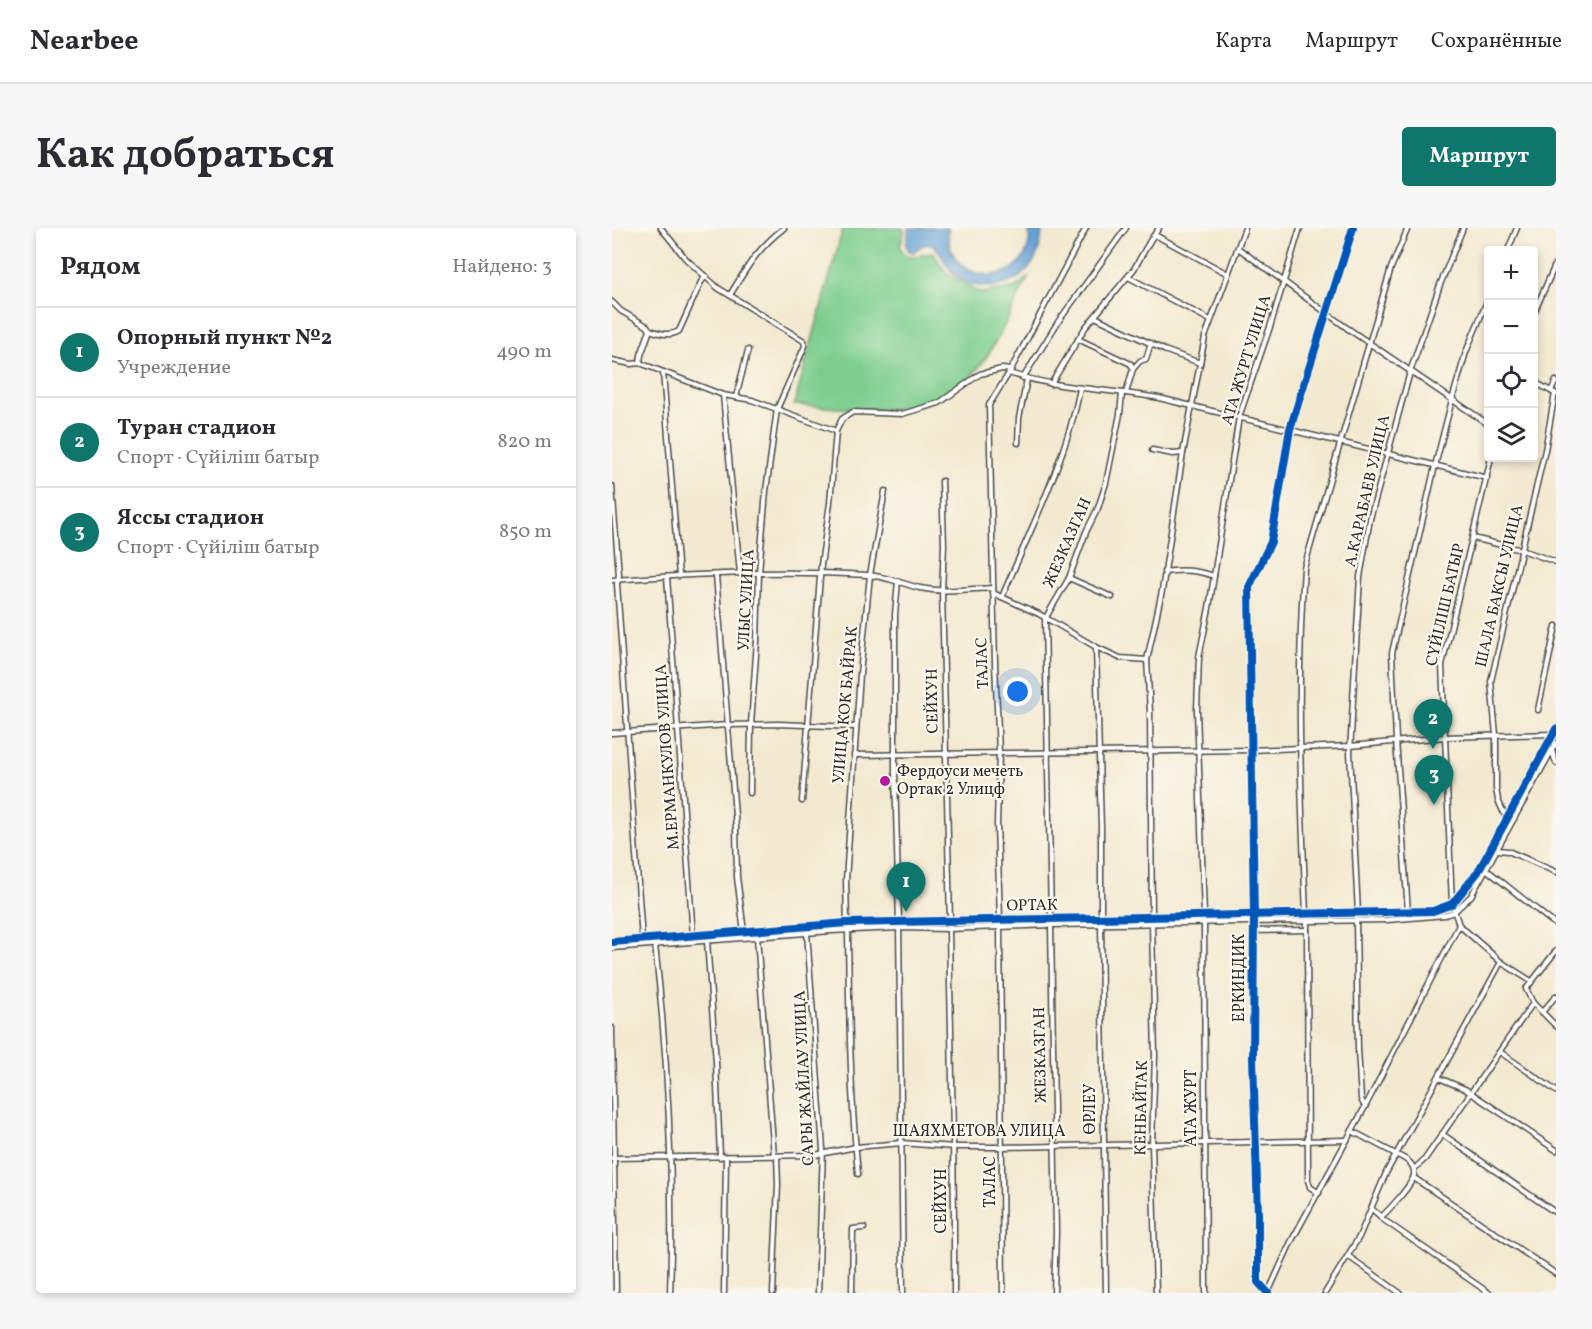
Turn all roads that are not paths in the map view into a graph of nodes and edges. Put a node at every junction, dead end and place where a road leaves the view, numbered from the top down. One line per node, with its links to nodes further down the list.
1 (661, 228): 17 (street)
2 (784, 228): 20 (street)
3 (1086, 228): 36 (street)
4 (1126, 228): 39 (street)
5 (1159, 228): 12 (street)
6 (1245, 228): 14 (street)
7 (1300, 228): 19 (street, АТА ЖУРТ УЛИЦА)
8 (1353, 228): 24 (street)
9 (1408, 228): 30 (street)
10 (1463, 228): 38 (street, А.КАРАБАЕВ УЛИЦА)
11 (1517, 228): 13 (street)
12 (1155, 236): 16 (street); 18 (street)
13 (1510, 246)
14 (1238, 248): 16 (street); 19 (street)
15 (1556, 263): 23 (street)
16 (1228, 273): 26 (street)
17 (706, 276): 20 (street); 27 (street)
18 (1128, 277): 25 (street); 26 (street)
19 (1283, 281): 24 (street); 51 (street, АТА ЖУРТ УЛИЦА)
20 (730, 295): 50 (street, УЛЫС УЛИЦА)
21 (1488, 300): 48 (street)
22 (612, 302): 27 (street)
23 (1538, 304)
24 (1326, 312): 30 (street); 53 (street)
25 (1095, 317): 28 (street); 29 (street)
26 (1210, 320): 34 (street)
27 (650, 330): 33 (street)
28 (1078, 339): 35 (street); 41 (street)
29 (1152, 343): 34 (street); 35 (street)
30 (1370, 344): 38 (street); 55 (street)
31 (748, 350): 47 (street)
32 (612, 360): 33 (street)
33 (640, 363): 37 (street)
34 (1200, 363): 49 (street)
35 (1133, 369): 44 (street, ЖЕЗКАЗГАН)
36 (1010, 371): 39 (street); 54 (street); 81 (street, ТАЛАС)
37 (663, 372): 46 (street); 75 (street)
38 (1410, 372): 48 (street); 59 (street, А.КАРАБАЕВ УЛИЦА)
39 (1025, 379): 41 (street); 56 (street)
40 (1556, 381): 45 (street, ШАЛА БАКСЫ УЛИЦА)
41 (1051, 384): 43 (street)
42 (1538, 384): 45 (street)
43 (1080, 389): 44 (street); 83 (street)
44 (1124, 393): 49 (street); 78 (street, ЖЕЗКАЗГАН)
45 (1554, 393): 67 (street, ШАЛА БАКСЫ УЛИЦА)
46 (723, 395): 47 (street); 71 (street)
47 (736, 397): 50 (street)
48 (1452, 400): 52 (street); 61 (street)
49 (1192, 406): 51 (street); 58 (street)
50 (777, 409): 54 (street); 69 (street, УЛЫС УЛИЦА)
51 (1239, 417): 53 (street); 76 (street, АТА ЖУРТ УЛИЦА)
52 (1484, 421)
53 (1290, 429): 55 (street); 106 (street, ЕРКИНДИК)
54 (836, 431): 72 (street)
55 (1339, 442): 59 (street); 103 (street)
56 (1018, 443)
57 (1152, 450): 58 (street)
58 (1183, 453): 70 (street)
59 (1387, 454): 61 (street); 102 (street, А.КАРАБАЕВ УЛИЦА)
60 (1490, 462): 62 (street, СҮЙІЛІШ БАТЫР)
61 (1435, 465): 62 (street); 100 (street)
62 (1487, 477): 66 (street, СҮЙІЛІШ БАТЫР)
63 (942, 481): 82 (street, СЕЙХУН)
64 (612, 486): 79 (street)
65 (885, 491): 74 (street, УЛИЦА КОК БАЙРАК)
66 (1473, 538): 67 (street); 99 (street, СҮЙІЛІШ БАТЫР)
67 (1521, 550): 68 (street); 98 (street, ШАЛА БАКСЫ УЛИЦА)
68 (1556, 562)
69 (759, 572): 71 (street); 72 (street); 91 (street, УЛЫС УЛИЦА)
70 (1164, 572): 76 (street); 88 (street)
71 (740, 574): 73 (street)
72 (820, 574): 74 (street); 92 (street)
73 (716, 575): 75 (street); 90 (street)
74 (870, 575): 80 (street); 93 (street, УЛИЦА КОК БАЙРАК)
75 (679, 576): 77 (street)
76 (1214, 576): 105 (street, АТА ЖУРТ УЛИЦА)
77 (667, 577): 79 (street); 94 (street, М.ЕРМАНКУЛОВ УЛИЦА)
78 (1070, 578): 84 (street); 85 (street, ЖЕЗКАЗГАН)
79 (615, 580): 96 (street)
80 (898, 581): 82 (street); 112 (street)
81 (993, 590): 82 (street); 83 (street); 108 (street, ТАЛАС)
82 (942, 591): 110 (street, СЕЙХУН)
83 (1002, 597): 85 (street)
84 (1112, 597)
85 (1045, 619): 87 (street); 109 (street)
86 (1556, 626): 89 (street)
87 (1096, 647): 88 (street); 111 (street)
88 (1147, 660): 104 (street)
89 (1538, 710)
90 (728, 724): 91 (street); 94 (street); 151 (street)
91 (751, 724): 92 (street); 117 (street, УЛЫС УЛИЦА)
92 (807, 725): 93 (street); 118 (street)
93 (856, 727): 113 (street, УЛИЦА КОК БАЙРАК)
94 (678, 729): 96 (street); 153 (street, М.ЕРМАНКУЛОВ УЛИЦА)
95 (1555, 731): 98 (street); 115 (street)
96 (627, 732): 97 (street); 155 (street)
97 (612, 733)
98 (1496, 735): 99 (street); 119 (street, ШАЛА БАКСЫ УЛИЦА)
99 (1445, 737): 100 (street); 123 (street, СҮЙІЛІШ БАТЫР)
100 (1396, 740): 102 (street); 124 (street)
101 (1556, 743): 107 (street)
102 (1350, 746): 103 (street); 126 (street, А.КАРАБАЕВ УЛИЦА)
103 (1300, 748): 106 (street); 127 (street)
104 (1150, 750): 105 (street); 111 (street); 130 (street)
105 (1198, 750): 106 (street); 129 (street)
106 (1251, 750): 128 (street, ЕРКИНДИК)
107 (1552, 750): 114 (street); 116 (street)
108 (999, 752): 109 (street); 110 (street); 133 (street, ТАЛАС)
109 (1047, 752): 111 (street); 132 (street)
110 (946, 753): 112 (street); 135 (street, СЕЙХУН)
111 (1099, 753): 131 (street)
112 (896, 754): 113 (street); 142 (street)
113 (854, 755): 138 (street, УЛИЦА КОК БАЙРАК)
114 (1556, 763)
115 (1532, 774): 116 (street); 119 (street)
116 (1538, 777): 120 (street)
117 (750, 793)
118 (802, 801)
119 (1507, 820): 123 (street)
120 (1498, 850): 121 (street); 122 (street)
121 (1487, 870): 125 (street); 146 (street)
122 (1556, 872)
123 (1452, 904): 124 (street, ОРТАК); 125 (street, СҮЙІЛІШ БАТЫР)
124 (1408, 912): 126 (street, ОРТАК)
125 (1454, 912): 134 (street, ОРТАК); 144 (street, СҮЙІЛІШ БАТЫР)
126 (1358, 913): 127 (street, ОРТАК)
127 (1306, 914): 128 (street, ОРТАК)
128 (1254, 915): 129 (street, ОРТАК); 137 (street, ЕРКИНДИК)
129 (1204, 916): 130 (street, ОРТАК)
130 (1152, 917): 131 (street, ОРТАК)
131 (1101, 918): 132 (street, ОРТАК)
132 (1051, 919): 133 (street, ОРТАК)
133 (1000, 920): 135 (street, ОРТАК)
134 (1356, 920): 136 (street, ОРТАК); 172 (street)
135 (950, 921): 142 (street, ОРТАК)
136 (1307, 921): 137 (street, ОРТАК); 149 (street)
137 (1254, 922): 139 (street, ОРТАК); 150 (street, ЕРКИНДИК)
138 (847, 923): 142 (street, ОРТАК); 151 (street, ОРТАК)
139 (1204, 923): 141 (street, ОРТАК); 180 (street, АТА ЖУРТ)
140 (1101, 924): 141 (street, ОРТАК); 143 (street, ОРТАК); 181 (street, ӨРЛЕУ)
141 (1152, 924): 179 (street, КЕНБАЙТАК)
142 (899, 925): 147 (street, ОРТАК); 148 (street, ОРТАК); 178 (street)
143 (1051, 925): 145 (street, ОРТАК); 182 (street, ЖЕЗКАЗГАН)
144 (1459, 925): 161 (street); 172 (street)
145 (1000, 926): 147 (street, ОРТАК); 185 (street, ТАЛАС)
146 (1556, 926)
147 (949, 929): 184 (street, СЕЙХУН)
148 (848, 930): 152 (street, ОРТАК); 183 (street)
149 (1307, 930): 150 (street); 176 (street)
150 (1253, 931): 177 (street, ЕРКИНДИК)
151 (744, 932): 153 (street, ОРТАК)
152 (807, 933): 154 (street, ОРТАК); 187 (street, САРЫ ЖАЙЛАУ УЛИЦА)
153 (693, 936): 155 (street, ОРТАК)
154 (757, 937): 156 (street, ОРТАК); 190 (street)
155 (642, 940): 157 (street, ОРТАК)
156 (707, 941): 158 (street, ОРТАК); 189 (street)
157 (612, 942)
158 (656, 945): 159 (street, ОРТАК); 193 (street)
159 (612, 948)
160 (1556, 951): 162 (street)
161 (1501, 962): 162 (street); 169 (street)
162 (1531, 981): 164 (street)
163 (1556, 996): 165 (street)
164 (1533, 1003): 165 (street); 168 (street)
165 (1542, 1012): 166 (street)
166 (1556, 1026)
167 (612, 1028): 192 (street)
168 (1500, 1052): 170 (street); 171 (street)
169 (1439, 1078): 171 (street); 188 (street)
170 (1556, 1091)
171 (1470, 1094): 174 (street); 186 (street)
172 (1365, 1107): 173 (street)
173 (1352, 1131): 175 (street); 188 (street)
174 (1442, 1134): 194 (street); 199 (street)
175 (1347, 1140): 176 (street, ШАЯХМЕТОВА УЛИЦА); 197 (street)
176 (1308, 1141): 177 (street, ШАЯХМЕТОВА УЛИЦА); 197 (street)
177 (1255, 1142): 180 (street, ШАЯХМЕТОВА УЛИЦА); 217 (street, ЕРКИНДИК)
178 (902, 1143): 183 (street, ШАЯХМЕТОВА УЛИЦА); 184 (street, ШАЯХМЕТОВА УЛИЦА); 210 (street)
179 (1152, 1143): 180 (street, ШАЯХМЕТОВА УЛИЦА); 181 (street, ШАЯХМЕТОВА УЛИЦА); 215 (street, КЕНБАЙТАК)
180 (1204, 1143): 216 (street, АТА ЖУРТ)
181 (1103, 1144): 182 (street, ШАЯХМЕТОВА УЛИЦА); 214 (street, ӨРЛЕУ)
182 (1053, 1145): 185 (street, ШАЯХМЕТОВА УЛИЦА); 213 (street, ЖЕЗКАЗГАН)
183 (856, 1147): 187 (street, ШАЯХМЕТОВА УЛИЦА); 195 (street)
184 (954, 1147): 185 (street, ШАЯХМЕТОВА УЛИЦА); 211 (street, СЕЙХУН)
185 (1003, 1147): 212 (street, ТАЛАС)
186 (1556, 1150)
187 (822, 1154): 190 (street, ШАЯХМЕТОВА УЛИЦА); 208 (street, САРЫ ЖАЙЛАУ УЛИЦА)
188 (1398, 1155): 194 (street); 198 (street)
189 (720, 1156): 191 (street, ШАЯХМЕТОВА УЛИЦА); 193 (street, ШАЯХМЕТОВА УЛИЦА)
190 (776, 1156): 191 (street, ШАЯХМЕТОВА УЛИЦА); 207 (street)
191 (726, 1157): 206 (street)
192 (614, 1158): 193 (street, ШАЯХМЕТОВА УЛИЦА); 204 (street)
193 (670, 1158): 205 (street)
194 (1414, 1168): 196 (street)
195 (858, 1174)
196 (1414, 1178): 200 (street); 203 (street)
197 (1319, 1193): 217 (street)
198 (1372, 1209): 200 (street); 202 (street)
199 (1556, 1213)
200 (1383, 1219): 220 (street)
201 (864, 1228): 209 (street)
202 (1348, 1256): 218 (street); 219 (street)
203 (1556, 1274)
204 (616, 1293)
205 (670, 1293)
206 (724, 1293)
207 (773, 1293)
208 (818, 1293)
209 (852, 1293)
210 (903, 1293)
211 (954, 1293)
212 (1003, 1293)
213 (1054, 1293)
214 (1106, 1293)
215 (1156, 1293)
216 (1206, 1293)
217 (1268, 1293)
218 (1325, 1293)
219 (1400, 1293)
220 (1489, 1293)

